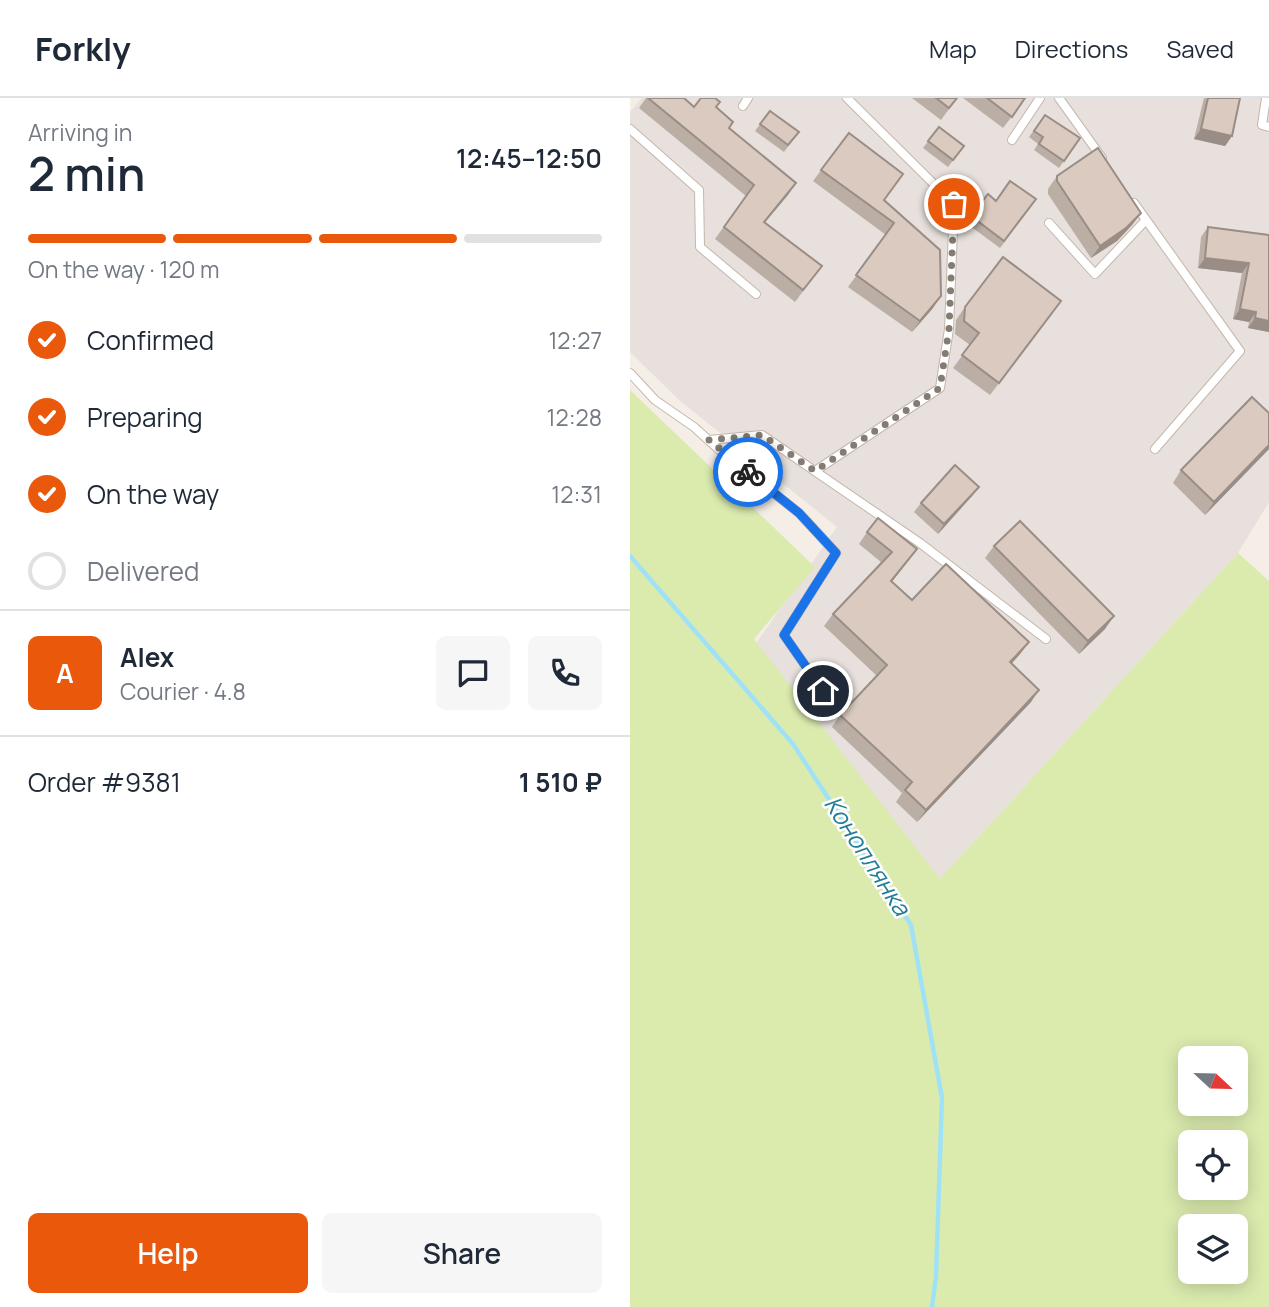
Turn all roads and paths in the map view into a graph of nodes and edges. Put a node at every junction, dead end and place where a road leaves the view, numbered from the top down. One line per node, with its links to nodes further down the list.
1 (847, 98): 16 (lane)
2 (1040, 98): 7 (lane)
3 (1059, 98): 8 (lane)
4 (1266, 98): 5 (lane)
5 (1269, 127)
6 (630, 129): 12 (lane)
7 (1012, 140)
8 (1107, 164)
9 (1130, 197): 10 (lane)
10 (1146, 220): 11 (lane); 15 (lane)
11 (1049, 223)
12 (756, 294)
13 (630, 373): 14 (lane)
14 (709, 440): 16 (lane); 18 (lane)
15 (1154, 449)
16 (815, 471): 17 (lane)
17 (1046, 639)
18 (823, 691)

